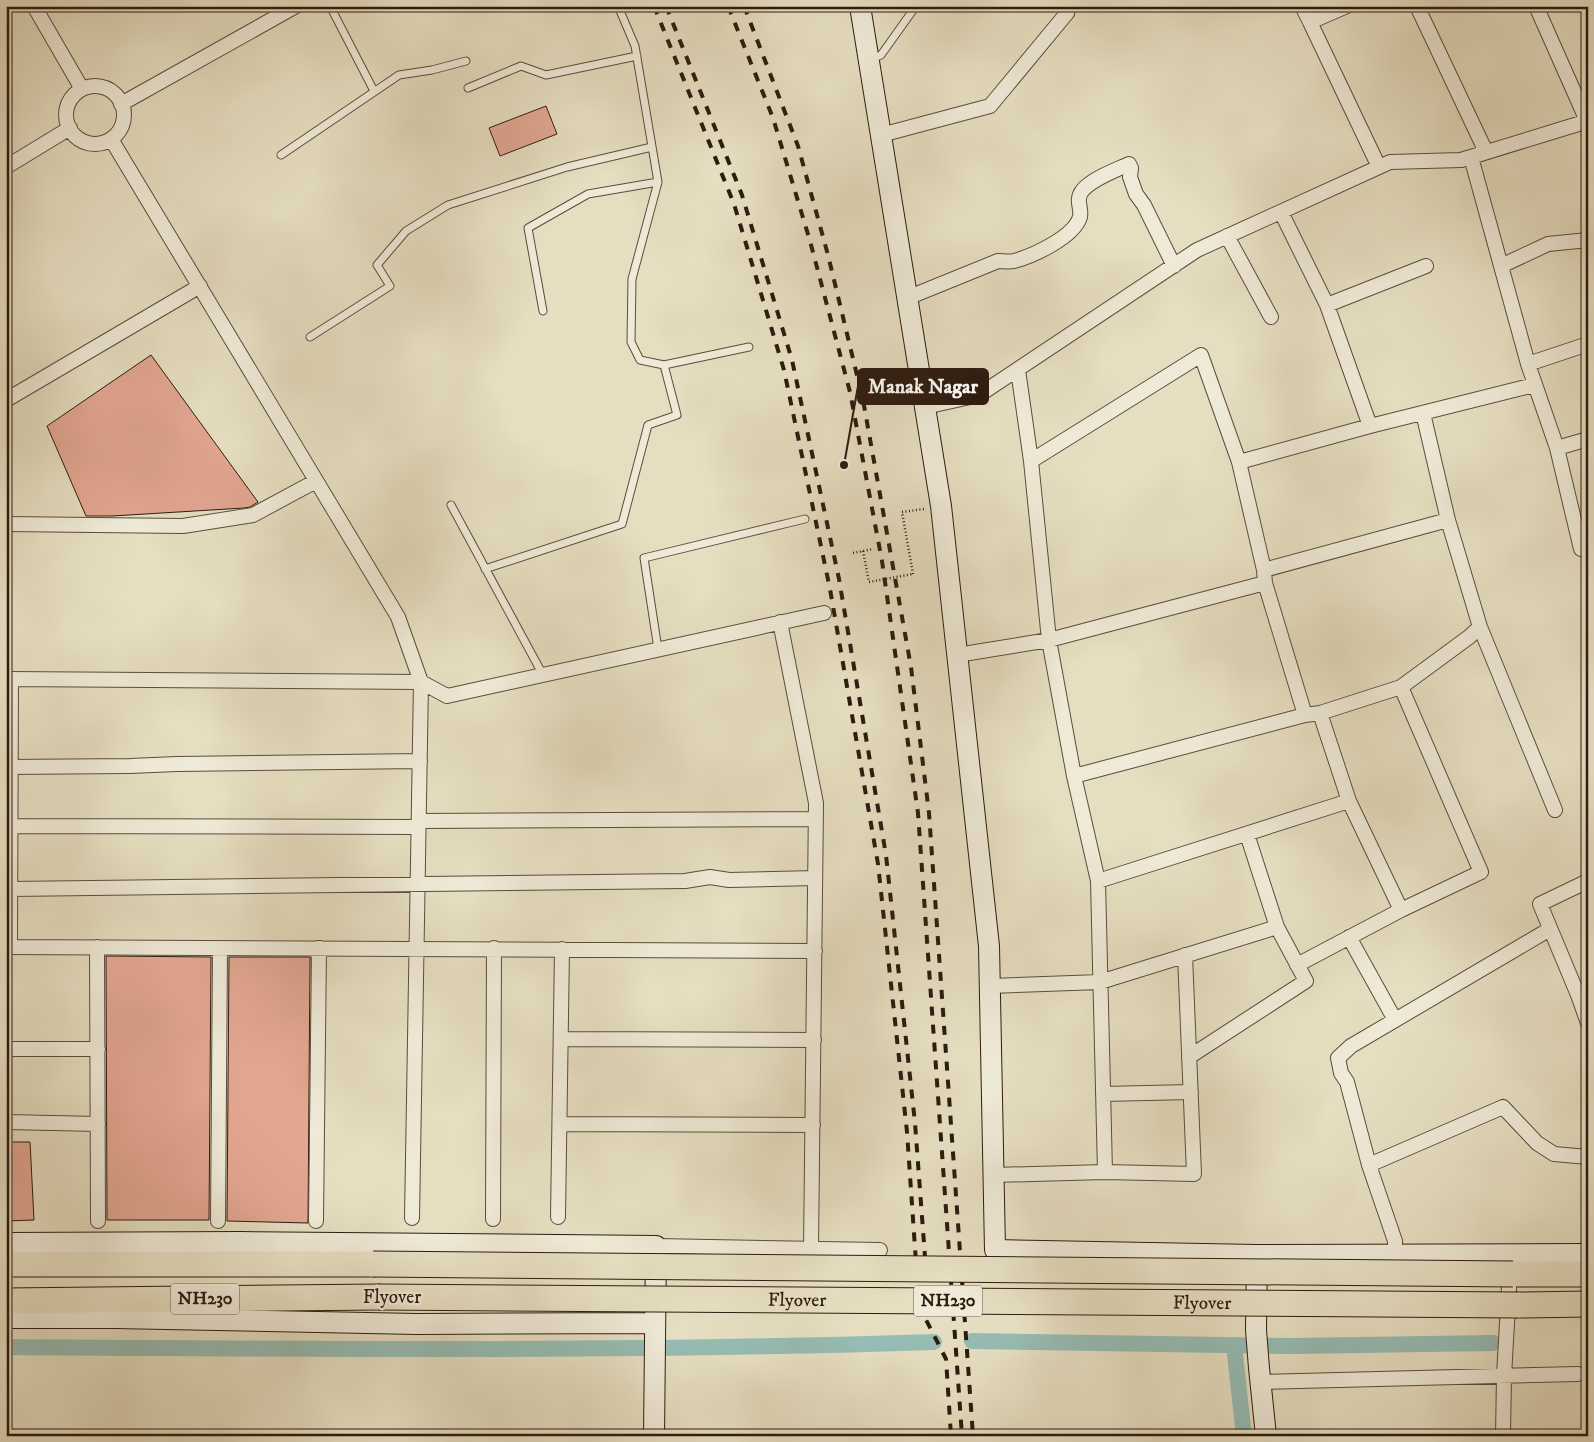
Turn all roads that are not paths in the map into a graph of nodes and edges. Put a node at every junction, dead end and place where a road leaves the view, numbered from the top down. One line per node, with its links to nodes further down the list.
1 (34, 6): 17 (street)
2 (296, 6): 19 (street)
3 (330, 6): 18 (lane)
4 (618, 6): 13 (lane)
5 (860, 6): 14 (street)
6 (916, 6): 14 (lane)
7 (1064, 6): 22 (street)
8 (1302, 6): 12 (street)
9 (1347, 6): 12 (street)
10 (1417, 6): 25 (street)
11 (1536, 6): 20 (street)
12 (1310, 22): 29 (street)
13 (636, 56): 16 (lane); 24 (lane)
14 (869, 60): 22 (street)
15 (466, 61): 18 (lane)
16 (468, 88)
17 (82, 89): 19 (street); 21 (street)
18 (374, 90): 26 (lane)
19 (121, 104): 23 (street)
20 (1588, 121): 25 (street)
21 (70, 128): 23 (street); 28 (street)
22 (881, 135): 38 (street)
23 (111, 139): 37 (street)
24 (652, 148): 30 (lane); 42 (lane)
25 (1486, 152): 27 (street)
26 (281, 155)
27 (1471, 157): 29 (street); 36 (street)
28 (6, 167)
29 (1379, 167): 31 (street)
30 (658, 182): 40 (lane); 45 (lane)
31 (1281, 212): 32 (street); 39 (street)
32 (1227, 236): 34 (street); 41 (street)
33 (1588, 240): 36 (street)
34 (1174, 266): 38 (street); 47 (street)
35 (1426, 266): 39 (street)
36 (1501, 266): 46 (street)
37 (200, 286): 49 (street); 57 (street)
38 (907, 298): 50 (street)
39 (1327, 305): 52 (street)
40 (543, 311)
41 (1271, 317)
42 (310, 337)
43 (1588, 344): 46 (street)
44 (749, 347): 45 (lane)
45 (664, 364): 63 (lane)
46 (1528, 364): 48 (street)
47 (1018, 370): 50 (street); 55 (street)
48 (1534, 386): 51 (street); 54 (street)
49 (6, 400)
50 (925, 407): 70 (street)
51 (1423, 413): 52 (street); 60 (street)
52 (1370, 426): 56 (street)
53 (1588, 439): 54 (street)
54 (1557, 448): 62 (street)
55 (1031, 461): 56 (street); 68 (street)
56 (1239, 462): 64 (street)
57 (316, 481): 61 (street); 73 (street)
58 (451, 506): 63 (lane)
59 (806, 520): 69 (lane)
60 (1448, 520): 64 (street); 67 (street)
61 (6, 524)
62 (1588, 546)
63 (486, 569): 71 (lane)
64 (1265, 577): 68 (street); 76 (street)
65 (824, 613): 66 (street)
66 (780, 622): 69 (street); 82 (street)
67 (1480, 626): 74 (street); 81 (street)
68 (1049, 640): 70 (street); 79 (street)
69 (658, 649): 71 (street)
70 (957, 655): 106 (street)
71 (543, 675): 73 (street)
72 (9, 679): 73 (street); 78 (street)
73 (421, 682): 77 (street)
74 (1401, 687): 75 (street); 91 (street)
75 (1320, 712): 76 (street); 80 (street)
76 (1305, 715): 79 (street)
77 (420, 761): 78 (street); 83 (street)
78 (8, 767): 84 (street)
79 (1074, 776): 87 (street)
80 (1349, 801): 85 (street); 91 (street)
81 (1555, 810)
82 (816, 819): 83 (street); 86 (street)
83 (419, 824): 84 (street); 89 (street)
84 (8, 826): 90 (street)
85 (1246, 834): 87 (street); 92 (street)
86 (816, 878): 89 (street); 102 (street)
87 (1098, 881): 105 (street)
88 (1588, 881): 93 (street)
89 (418, 885): 90 (street); 99 (street)
90 (10, 889): 95 (street)
91 (1401, 910): 94 (street)
92 (1277, 927): 103 (street); 104 (street)
93 (1550, 928): 107 (street); 108 (street)
94 (1350, 937): 104 (street); 107 (street)
95 (8, 947): 96 (street)
96 (97, 947): 97 (street); 112 (street)
97 (220, 948): 98 (street); 128 (street)
98 (319, 948): 99 (street); 129 (street)
99 (417, 948): 100 (street); 125 (street)
100 (494, 948): 101 (street); 126 (street)
101 (562, 949): 102 (street); 109 (street)
102 (815, 951): 110 (street)
103 (1185, 955): 105 (street); 113 (street)
104 (1298, 965): 113 (street)
105 (1100, 982): 106 (street); 115 (street)
106 (990, 986): 123 (street)
107 (1396, 1020): 121 (street)
108 (1588, 1023)
109 (561, 1039): 110 (street); 118 (street)
110 (814, 1040): 119 (street)
111 (6, 1048): 112 (street)
112 (98, 1049): 117 (street)
113 (1189, 1057): 114 (street)
114 (1191, 1092): 115 (street); 122 (street)
115 (1103, 1094): 122 (street)
116 (6, 1122): 117 (street)
117 (98, 1124): 127 (street)
118 (560, 1124): 119 (street); 124 (street)
119 (813, 1125): 132 (street)
120 (1588, 1157): 121 (street)
121 (1369, 1165): 134 (street)
122 (1105, 1172): 123 (street)
123 (994, 1175): 136 (street)
124 (558, 1217)
125 (412, 1218)
126 (493, 1219)
127 (98, 1221)
128 (218, 1221)
129 (316, 1221)
130 (6, 1244): 131 (street)
131 (656, 1246): 132 (street); 143 (street)
132 (811, 1249): 133 (street)
133 (880, 1250)
134 (1394, 1254): 136 (street); 138 (street)
135 (1588, 1254): 138 (street)
136 (1257, 1255): 145 (street)
137 (6, 1264): 138 (highway, Flyover / NH230, bridge)
138 (1512, 1264): 139 (highway, Flyover / NH230); 146 (street)
139 (1588, 1274)
140 (6, 1301): 141 (highway, Flyover / NH230, bridge)
141 (1588, 1304)
142 (6, 1318): 143 (street)
143 (655, 1327): 147 (street)
144 (1578, 1374): 146 (street)
145 (1260, 1375): 146 (street); 148 (street)
146 (1504, 1376): 149 (street)
147 (654, 1436)
148 (1266, 1436)
149 (1503, 1436)

